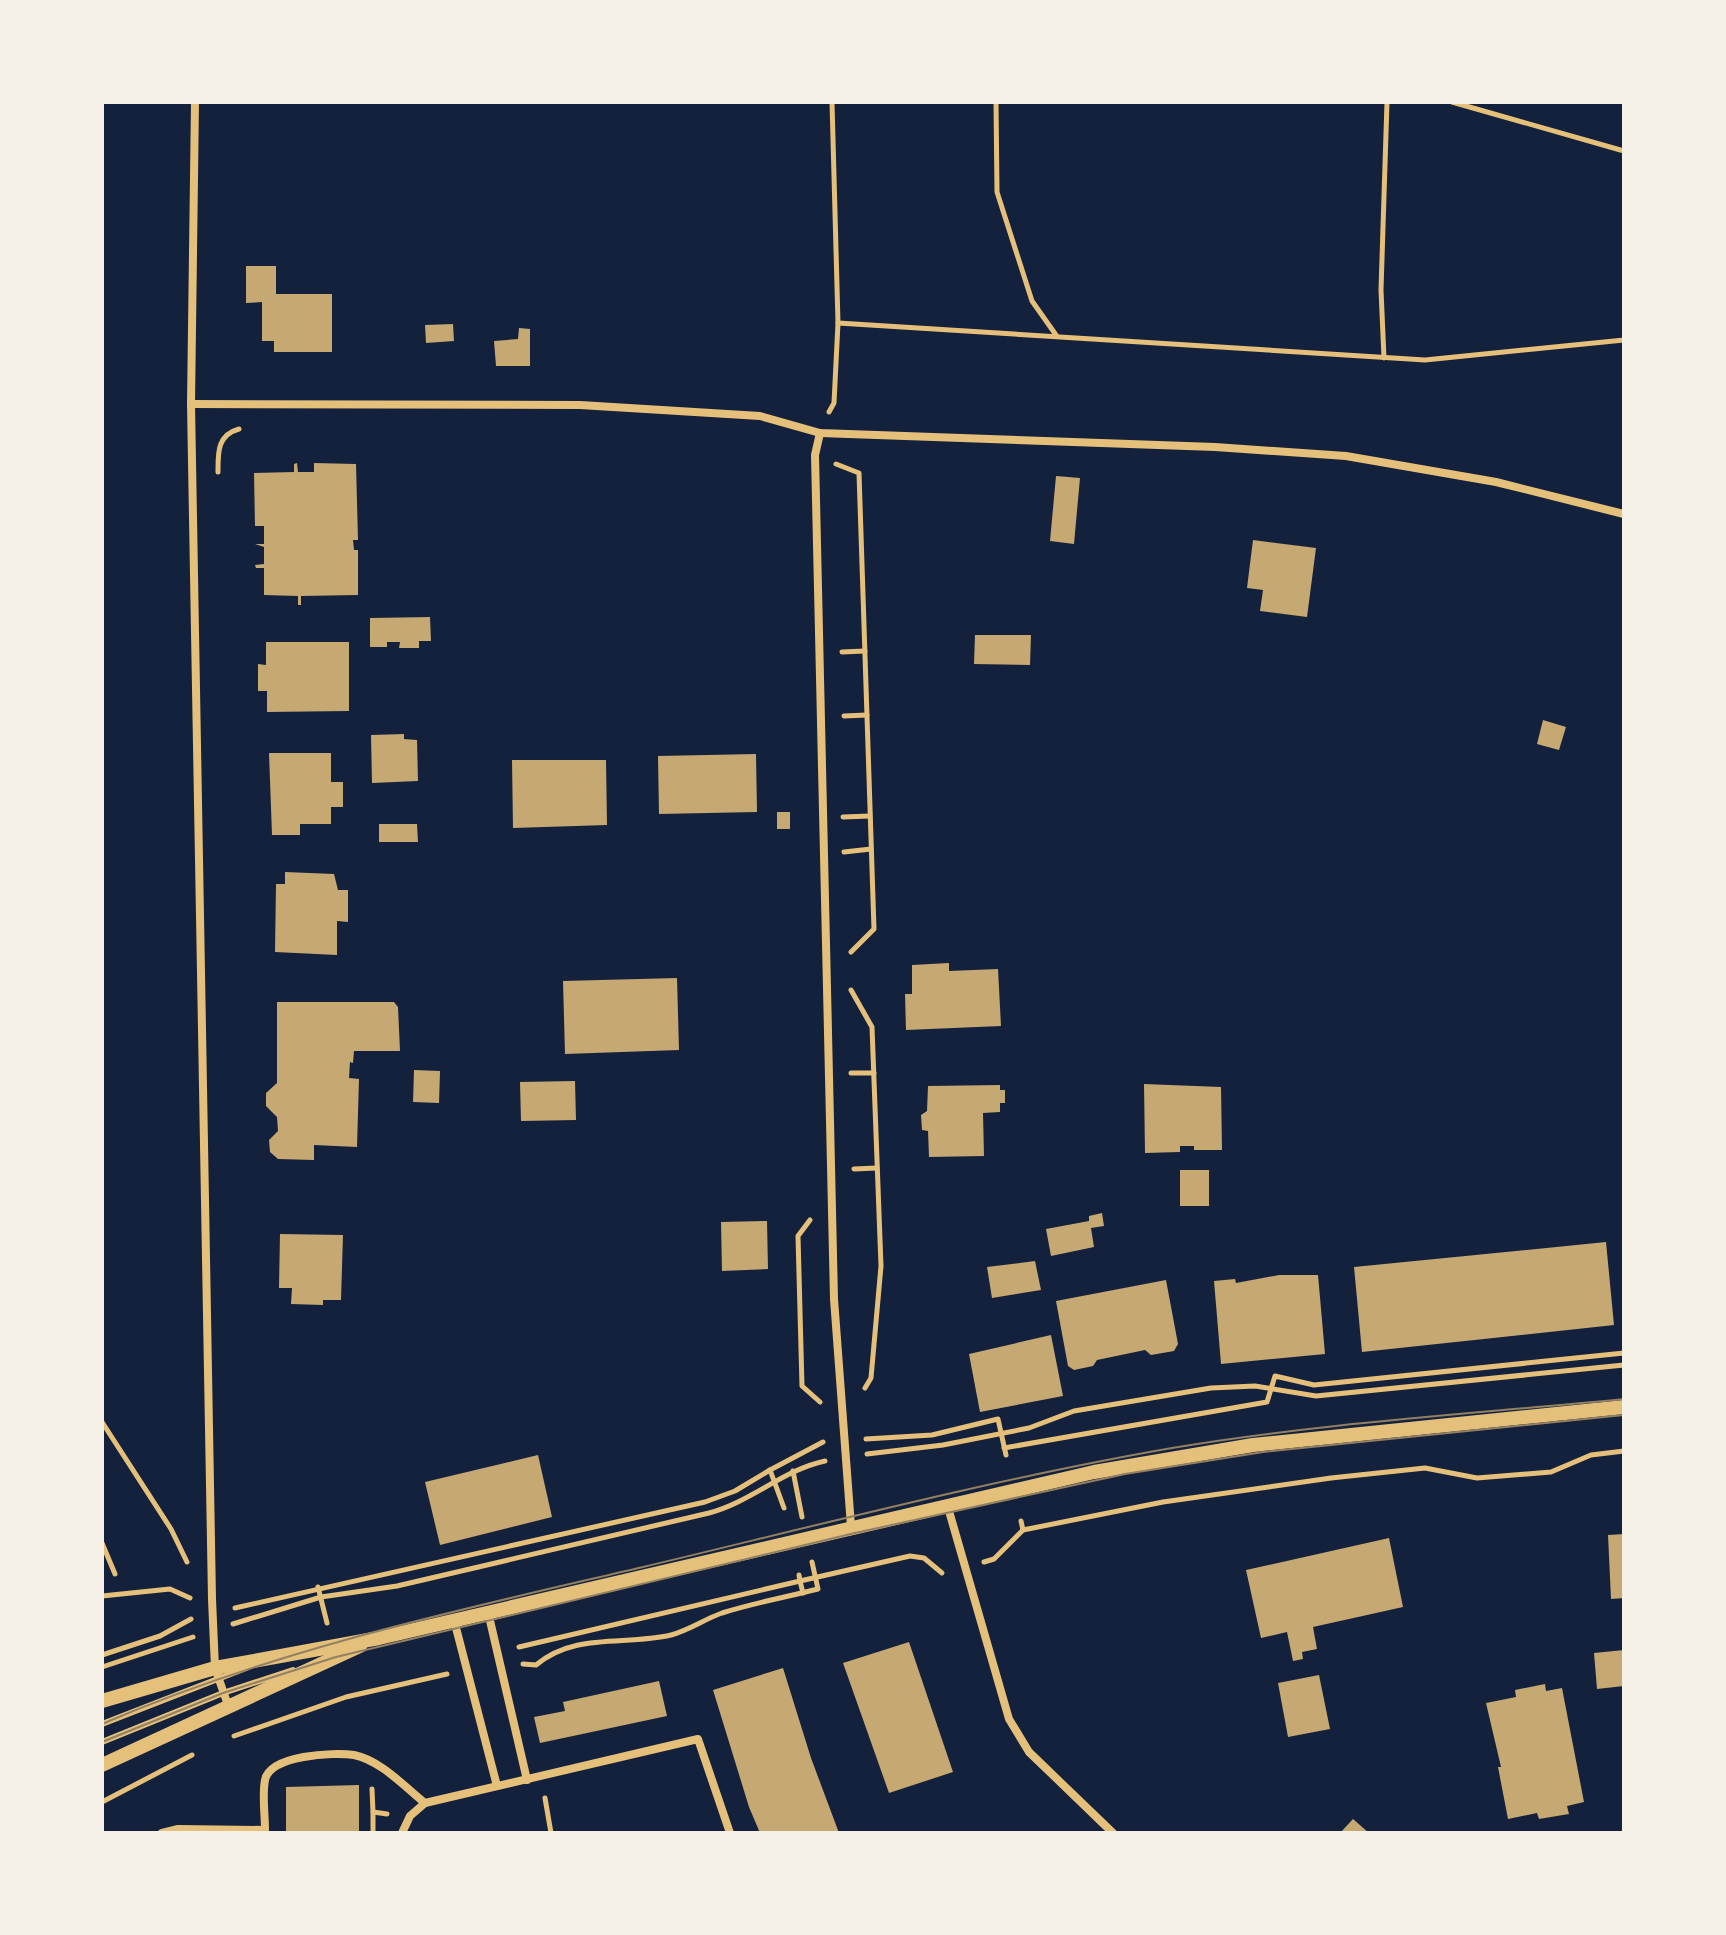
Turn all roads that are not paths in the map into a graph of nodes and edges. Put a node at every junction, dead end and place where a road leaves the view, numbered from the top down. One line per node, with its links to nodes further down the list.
1 (195, 102): 2 (street)
2 (191, 404): 3 (street); 11 (street)
3 (820, 433): 4 (street); 7 (street)
4 (1624, 514)
5 (1624, 1407): 6 (street)
6 (947, 1504): 7 (street); 23 (street)
7 (851, 1526): 8 (street)
8 (488, 1612): 9 (street); 17 (street)
9 (454, 1620): 10 (street); 18 (street)
10 (379, 1638): 11 (street); 12 (street)
11 (217, 1673): 12 (street); 13 (street); 14 (lane)
12 (225, 1699): 15 (lane); 16 (street)
13 (102, 1701)
14 (102, 1724)
15 (102, 1742)
16 (102, 1765)
17 (527, 1780): 18 (street); 22 (street)
18 (497, 1786): 19 (street)
19 (425, 1803): 20 (street); 21 (street)
20 (162, 1833)
21 (402, 1833)
22 (730, 1833)
23 (1113, 1833)

